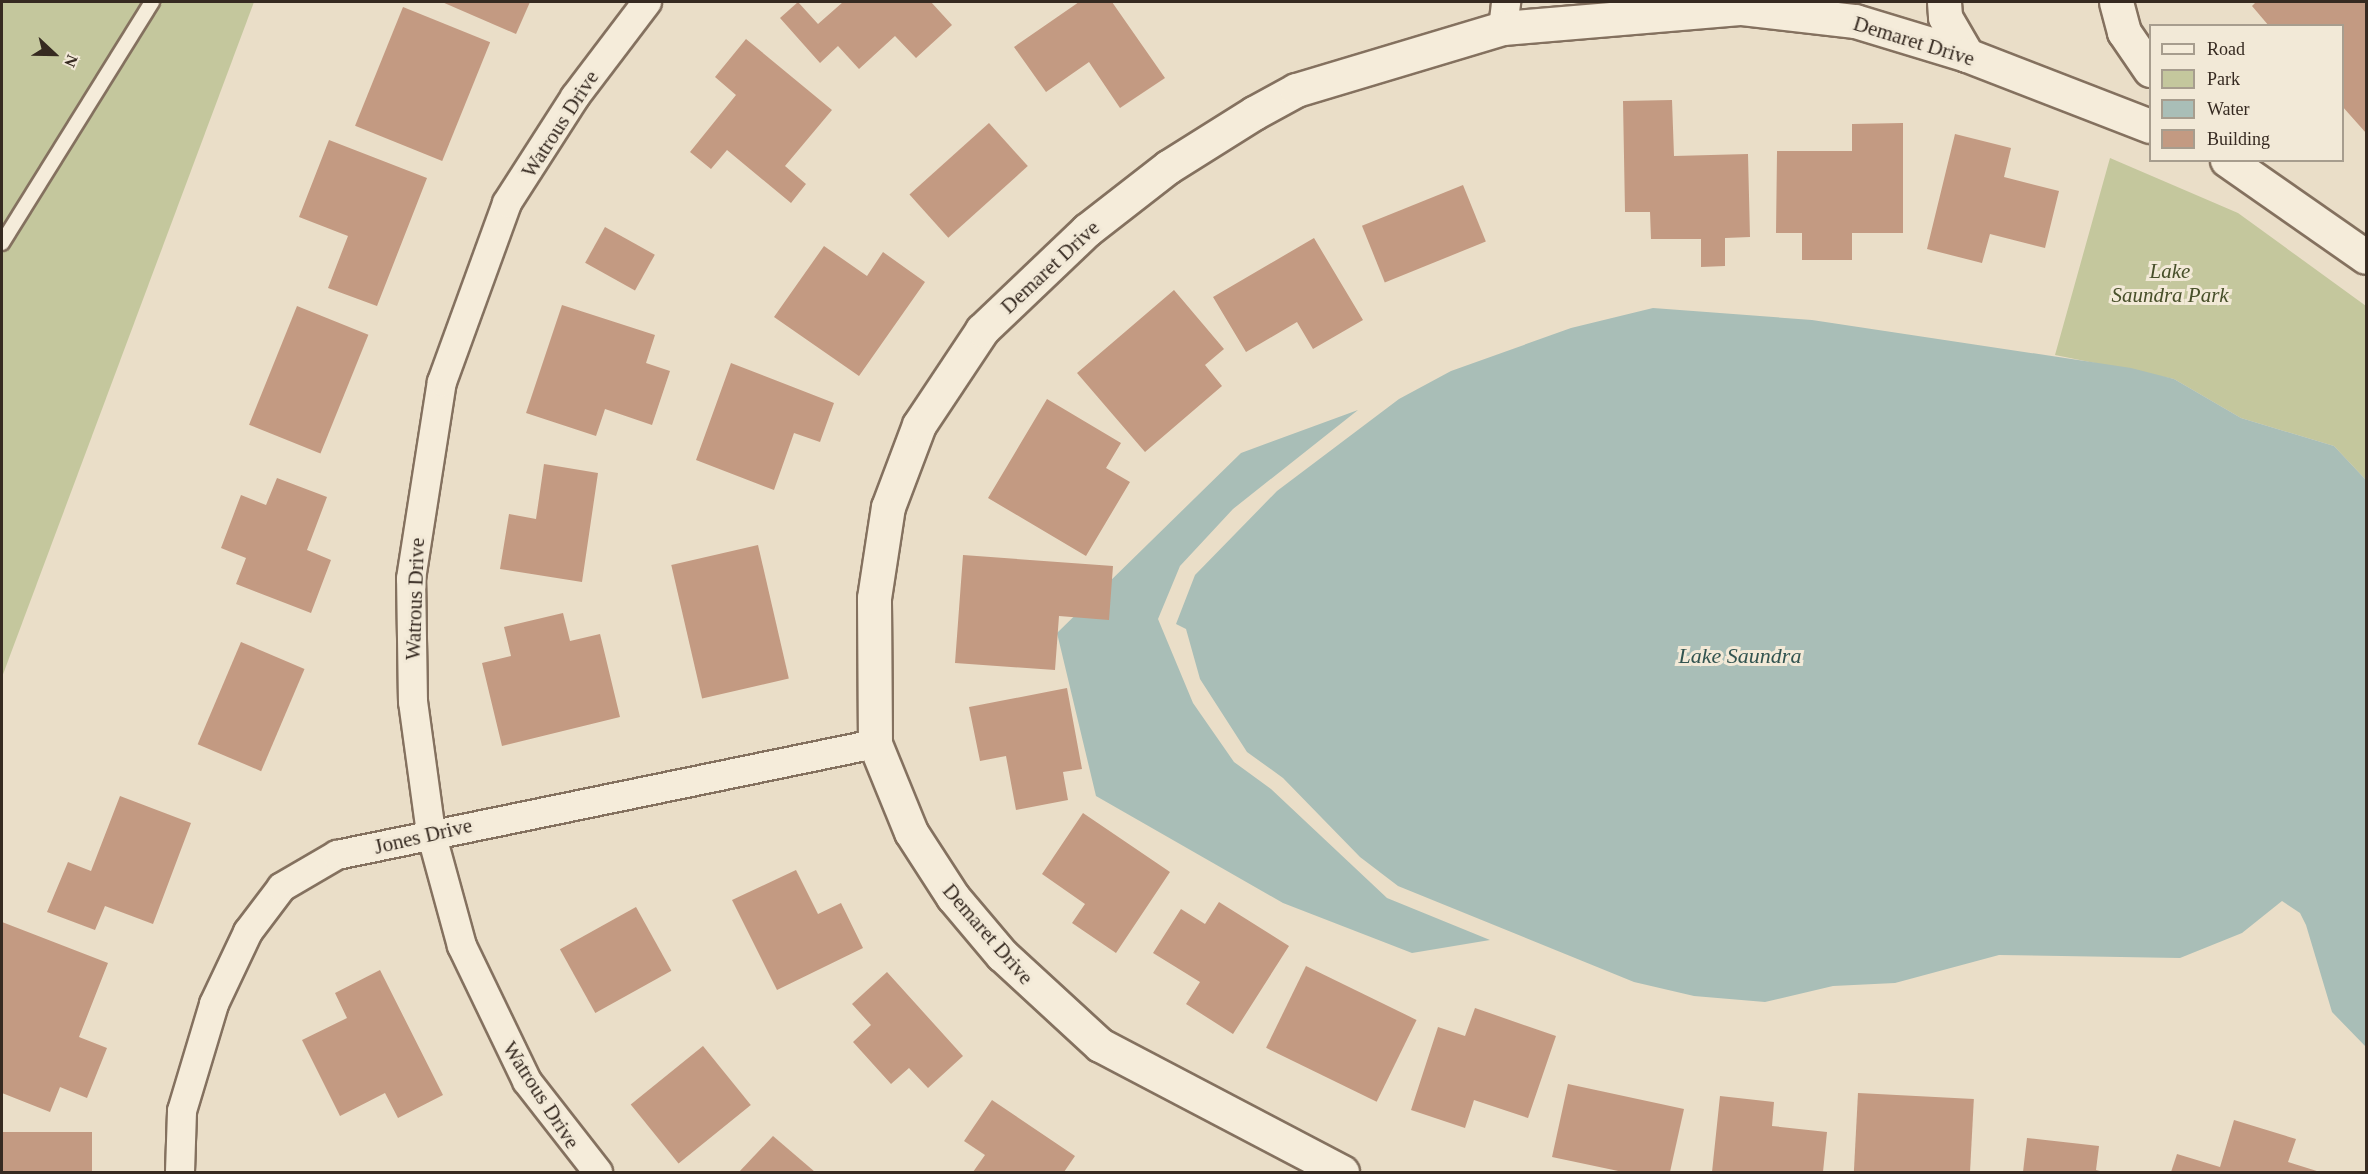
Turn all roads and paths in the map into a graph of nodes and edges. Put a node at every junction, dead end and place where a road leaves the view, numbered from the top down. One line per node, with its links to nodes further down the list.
1 (152, 2): 11 (lane)
2 (647, 2): 14 (street, Watrous Drive)
3 (1944, 2): 7 (street)
4 (2116, 2): 8 (street)
5 (1866, 11): 6 (street, Demaret Drive); 7 (street, Demaret Drive)
6 (1504, 15): 13 (street, Demaret Drive)
7 (1967, 55): 9 (street, Demaret Drive)
8 (2149, 67)
9 (2149, 125)
10 (2230, 162): 12 (street)
11 (2, 243)
12 (2367, 256)
13 (875, 744): 14 (street, Jones Drive); 17 (street, Demaret Drive)
14 (431, 833): 15 (street, Jones Drive); 16 (street, Watrous Drive)
15 (180, 1173)
16 (598, 1173)
17 (1342, 1173)

